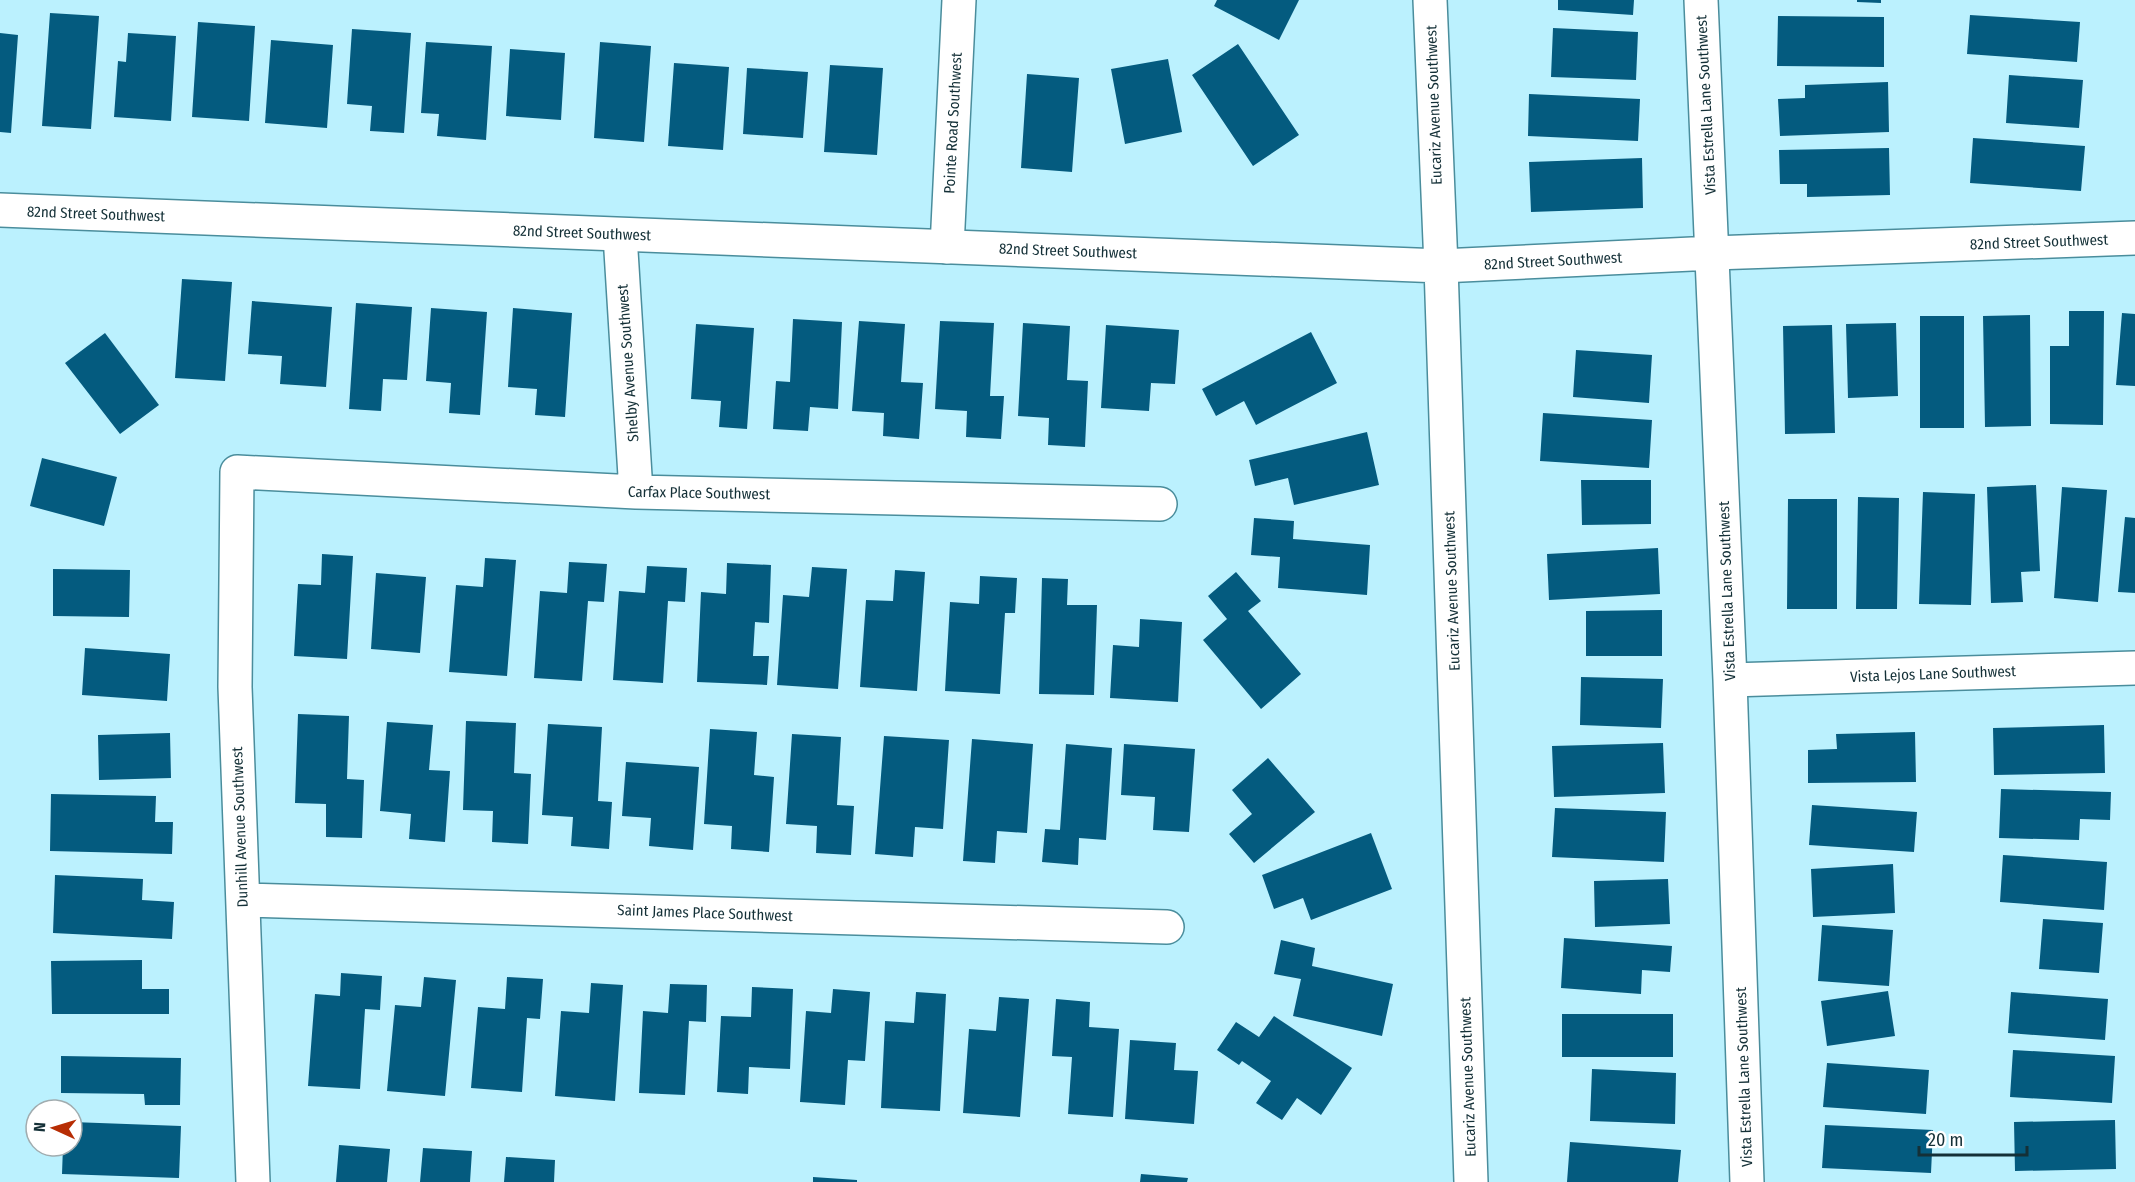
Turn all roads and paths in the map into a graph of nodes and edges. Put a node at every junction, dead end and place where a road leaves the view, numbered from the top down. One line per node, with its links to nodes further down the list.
1 (959, 0): 7 (street, Pointe Road Southwest)
2 (1430, 0): 9 (street, Eucariz Avenue Southwest)
3 (1701, 0): 8 (street, Vista Estrella Lane Southwest)
4 (0, 210): 5 (street, 82nd Street Southwest)
5 (620, 234): 7 (street, 82nd Street Southwest); 11 (street, Shelby Avenue Southwest)
6 (2135, 238): 8 (street, 82nd Street Southwest)
7 (947, 246): 9 (street, 82nd Street Southwest)
8 (1713, 253): 9 (street, 82nd Street Southwest); 14 (street, Vista Estrella Lane Southwest)
9 (1441, 266): 18 (street, Eucariz Avenue Southwest)
10 (237, 472): 11 (street, Carfax Place Southwest); 15 (street, Dunhill Avenue Southwest)
11 (636, 492): 12 (street, Carfax Place Southwest)
12 (1161, 504)
13 (2135, 668): 14 (street, Vista Lejos Lane Southwest)
14 (1730, 680): 19 (street, Vista Estrella Lane Southwest)
15 (243, 900): 16 (street, Saint James Place Southwest); 17 (street, Dunhill Avenue Southwest)
16 (1167, 927)
17 (253, 1182)
18 (1471, 1182)
19 (1747, 1182)

